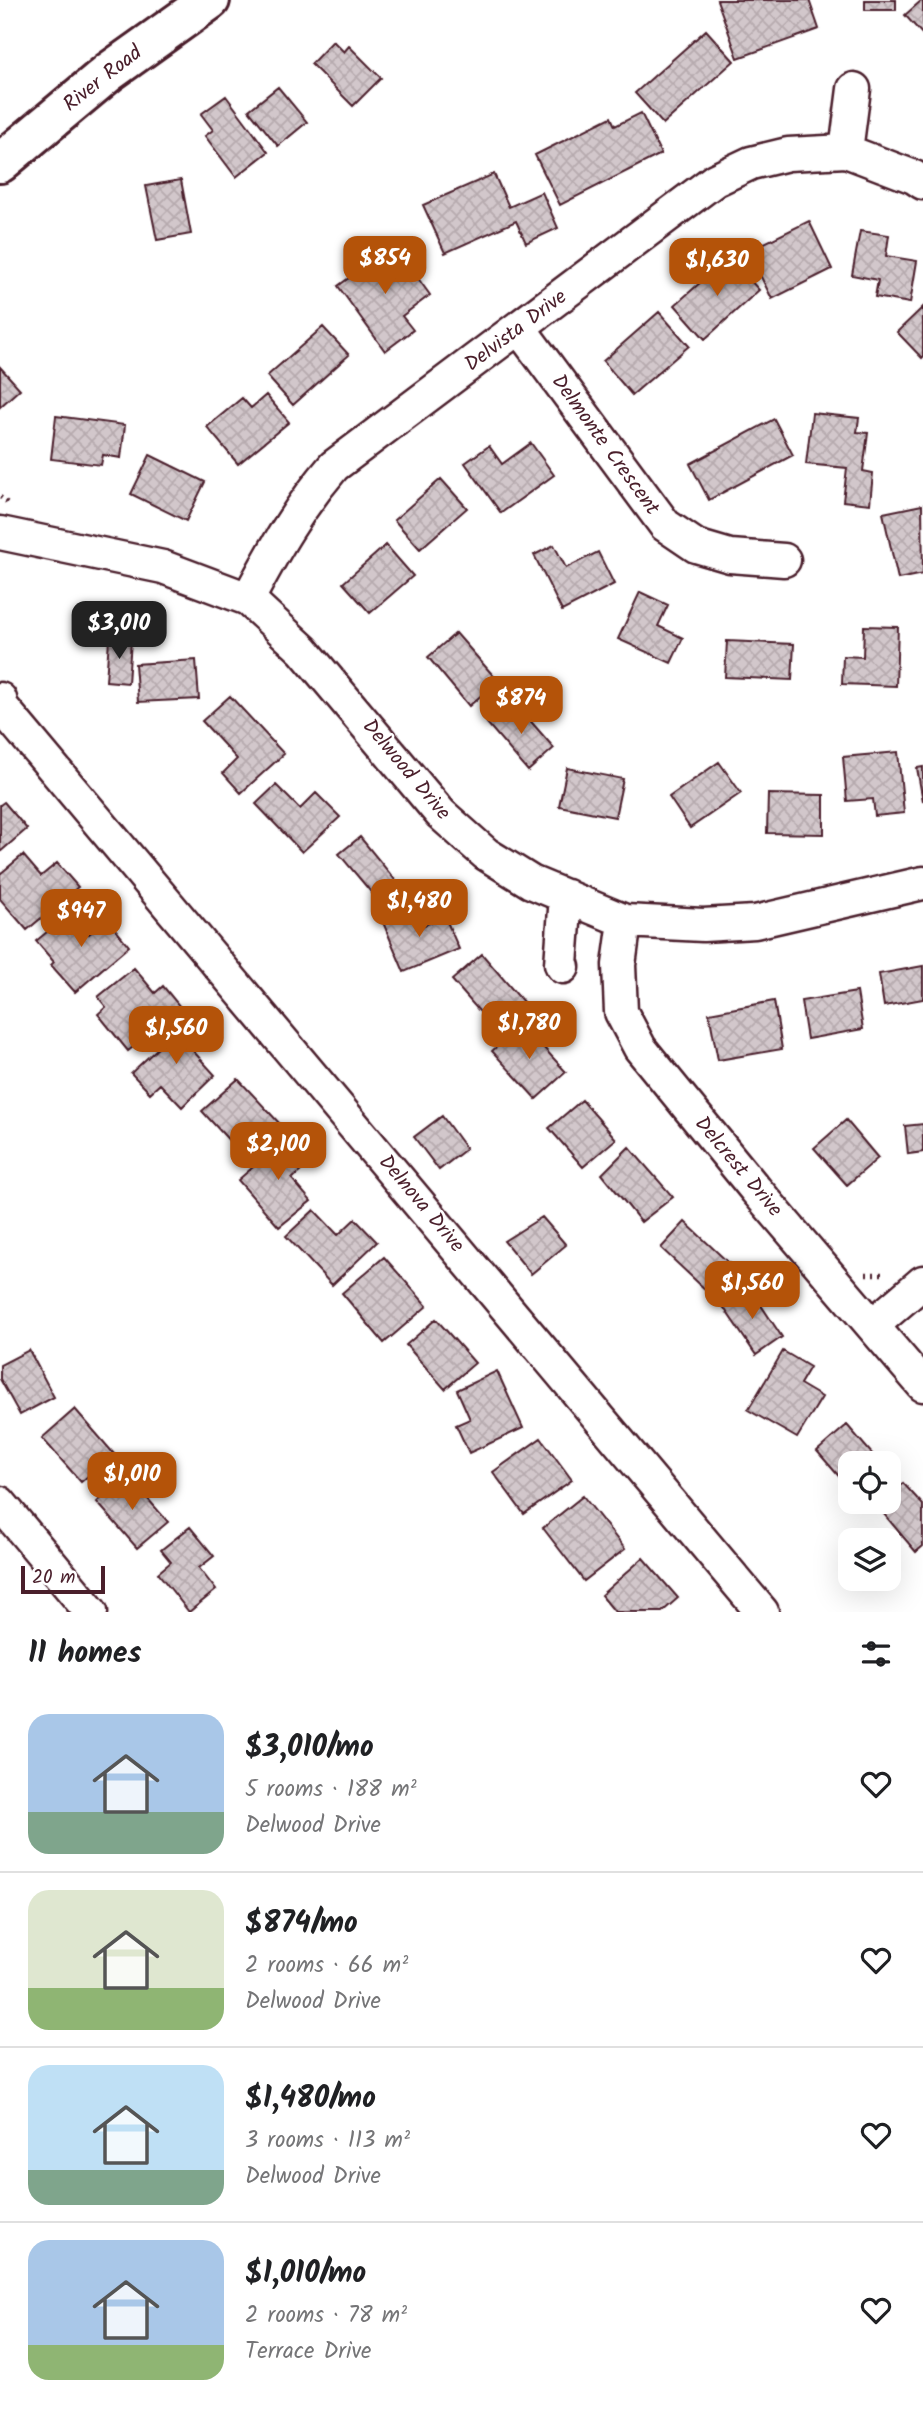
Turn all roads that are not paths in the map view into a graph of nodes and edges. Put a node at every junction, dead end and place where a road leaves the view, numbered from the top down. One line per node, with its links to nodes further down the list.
1 (210, 0): 4 (street, River Road)
2 (854, 89): 3 (street)
3 (846, 151): 5 (street, Delvista Drive); 6 (street, Delvista Drive)
4 (0, 163)
5 (923, 183)
6 (520, 328): 8 (street, Delmonte Crescent); 9 (street, Delvista Drive)
7 (0, 533): 9 (street, Delwood Drive)
8 (784, 560)
9 (248, 599): 12 (street, Delwood Drive)
10 (0, 699): 20 (street, Delnova Drive)
11 (923, 883): 13 (street, Delwood Drive)
12 (566, 896): 13 (street, Delwood Drive); 14 (street)
13 (625, 921): 16 (street, Delcrest Drive)
14 (563, 967)
15 (923, 1282): 16 (street)
16 (873, 1325): 17 (street, Delcrest Drive)
17 (923, 1385)
18 (0, 1503): 19 (street)
19 (92, 1612)
20 (762, 1612)

